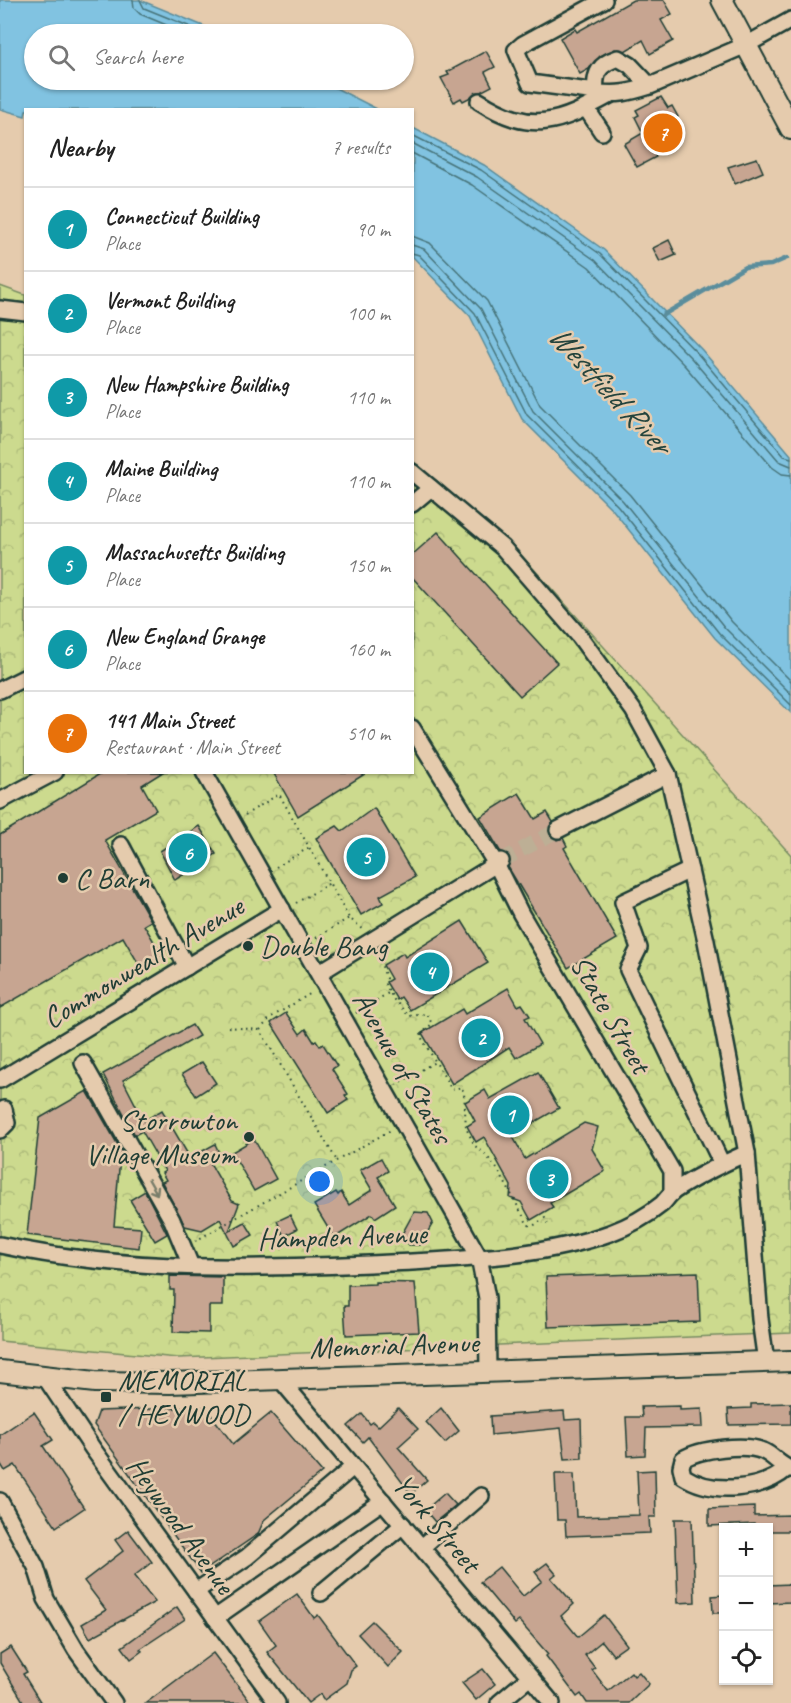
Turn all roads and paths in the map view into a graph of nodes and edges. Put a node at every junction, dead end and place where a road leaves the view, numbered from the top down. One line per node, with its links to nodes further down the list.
1 (604, 0): 6 (street)
2 (722, 0): 4 (main road)
3 (791, 20): 4 (street)
4 (746, 45): 5 (street); 9 (main road)
5 (650, 86): 6 (street); 6 (street)
6 (603, 94): 8 (street)
7 (479, 101): 8 (street)
8 (586, 108): 10 (street)
9 (791, 129)
10 (602, 132)
11 (0, 309): 12 (street)
12 (24, 312)
13 (414, 474): 14 (street)
14 (431, 488): 15 (street); 21 (street)
15 (414, 502)
16 (24, 678): 17 (street)
17 (0, 690)
18 (414, 731): 27 (street, State Street)
19 (51, 774): 22 (street)
20 (205, 774): 23 (street, Avenue of States)
21 (668, 774): 24 (street); 28 (street)
22 (0, 801)
23 (233, 824): 26 (path); 29 (street, Avenue of States)
24 (558, 830)
25 (121, 845): 35 (street)
26 (310, 847): 29 (path); 30 (path)
27 (498, 863): 33 (street); 51 (street, State Street)
28 (690, 870): 48 (street); 50 (street)
29 (262, 874): 31 (street, Avenue of States)
30 (330, 883): 31 (path); 32 (path)
31 (283, 910): 34 (street, Avenue of States); 35 (street, Commonwealth Avenue)
32 (349, 918): 33 (path); 34 (path)
33 (370, 942): 36 (street); 37 (path)
34 (303, 945): 36 (street, Avenue of States)
35 (187, 967): 43 (street, Commonwealth Avenue)
36 (322, 979): 38 (street, Avenue of States); 40 (path)
37 (390, 992): 38 (path); 41 (path)
38 (345, 1019): 44 (street, Avenue of States)
39 (228, 1027): 40 (path)
40 (260, 1030): 49 (path)
41 (435, 1062): 44 (path); 52 (path)
42 (83, 1064): 54 (street, one-way to 54)
43 (0, 1080)
44 (386, 1091): 46 (street, Avenue of States)
45 (4, 1109): 47 (street)
46 (404, 1122): 49 (path); 55 (street, Avenue of States)
47 (0, 1130)
48 (747, 1153): 50 (street, Hampden Avenue); 58 (street)
49 (337, 1161): 54 (path)
50 (722, 1164): 51 (street, Hampden Avenue)
51 (672, 1193): 55 (street, Hampden Avenue)
52 (549, 1227)
53 (0, 1245): 56 (street, Hampden Avenue)
54 (183, 1248): 56 (street)
55 (479, 1257): 56 (street, Hampden Avenue); 60 (street, Avenue of States)
56 (191, 1266)
57 (791, 1361): 58 (main road, Memorial Avenue)
58 (766, 1362): 60 (main road, Memorial Avenue)
59 (0, 1371): 61 (main road, Memorial Avenue)
60 (488, 1372): 62 (main road, Memorial Avenue)
61 (45, 1377): 62 (main road, Memorial Avenue); 70 (street, Heywood Avenue)
62 (280, 1379): 63 (street, York Street)
63 (353, 1467): 67 (street, York Street); 70 (street)
64 (789, 1468): 64 (street)
65 (481, 1496): 69 (street)
66 (0, 1501): 74 (street)
67 (383, 1502): 68 (street, York Street); 72 (street)
68 (403, 1525): 69 (street, York Street); 71 (street)
69 (422, 1547): 73 (street, York Street)
70 (196, 1591): 72 (street, Heywood Avenue)
71 (321, 1593)
72 (215, 1618): 75 (street, Heywood Avenue)
73 (530, 1677): 76 (street); 77 (street, York Street)
74 (114, 1703)
75 (277, 1703)
76 (499, 1703)
77 (552, 1703)

